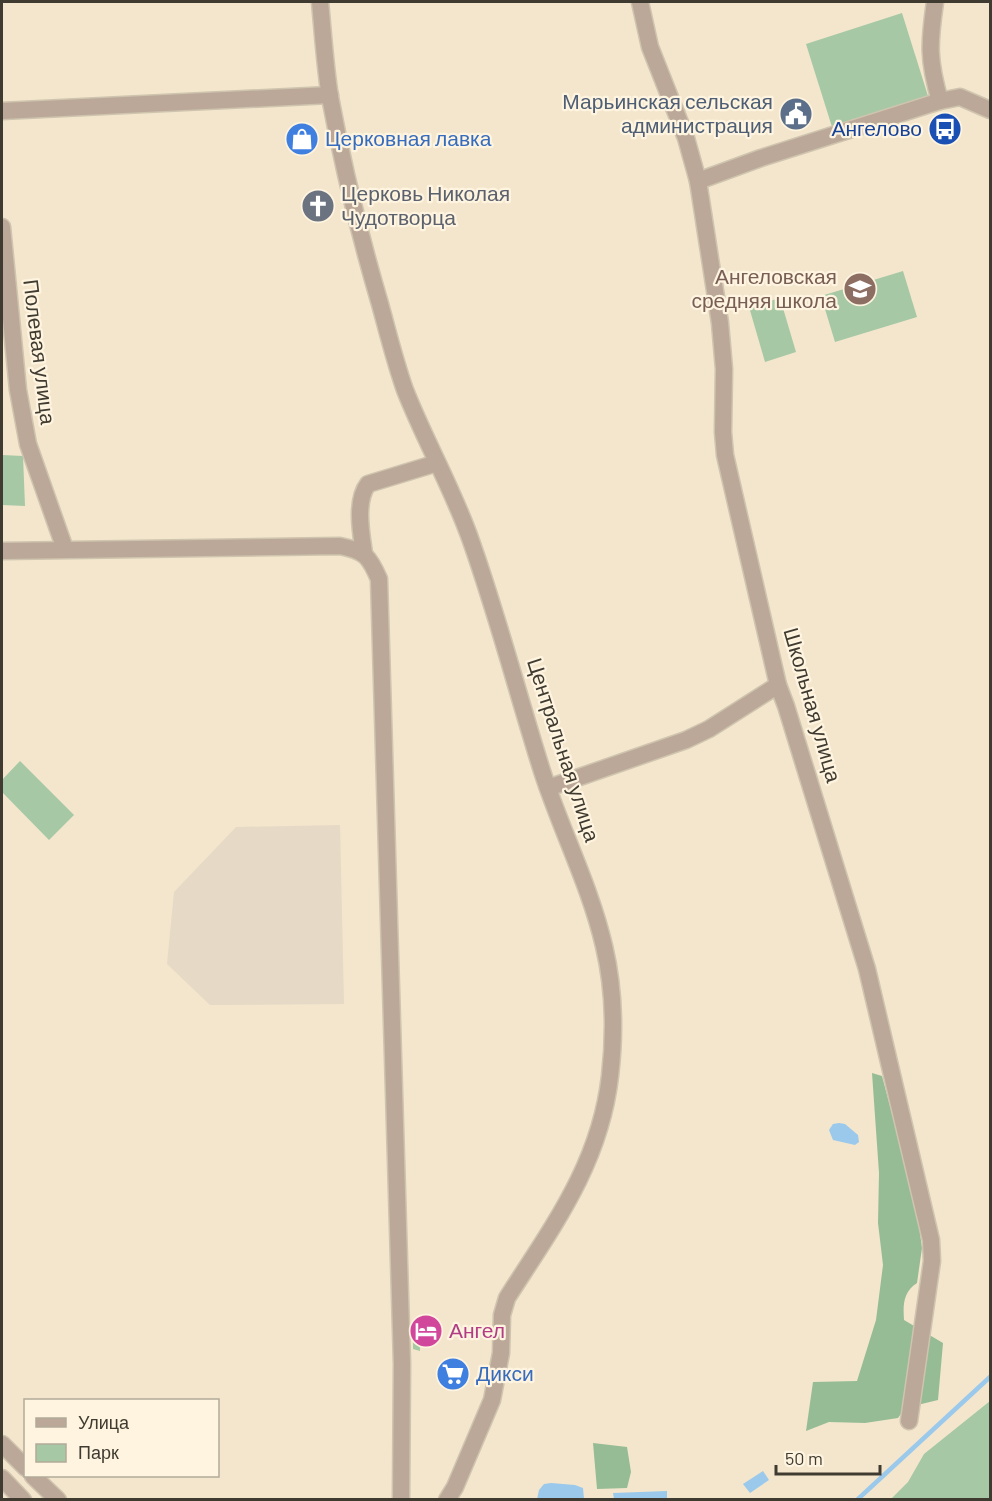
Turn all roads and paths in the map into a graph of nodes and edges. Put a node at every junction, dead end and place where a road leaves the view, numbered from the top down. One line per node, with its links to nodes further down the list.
1 (320, 2): 4 (street, Центральная улица)
2 (640, 2): 8 (street, Школьная улица)
3 (935, 2): 5 (street)
4 (330, 95): 7 (street); 10 (street, Центральная улица)
5 (940, 101): 6 (street); 8 (street)
6 (990, 110)
7 (2, 111)
8 (698, 181): 14 (street, Школьная улица)
9 (2, 227): 11 (street, Полевая улица)
10 (437, 463): 13 (street); 15 (street, Центральная улица)
11 (65, 549): 12 (street); 13 (street)
12 (2, 551)
13 (364, 553): 23 (street)
14 (778, 685): 15 (street); 16 (street, Школьная улица)
15 (548, 788): 24 (street, Центральная улица)
16 (909, 1421)
17 (2, 1444): 18 (street)
18 (24, 1466)
19 (34, 1477): 22 (street)
20 (2, 1478): 21 (street)
21 (23, 1500)
22 (58, 1500)
23 (401, 1500)
24 (447, 1500)

